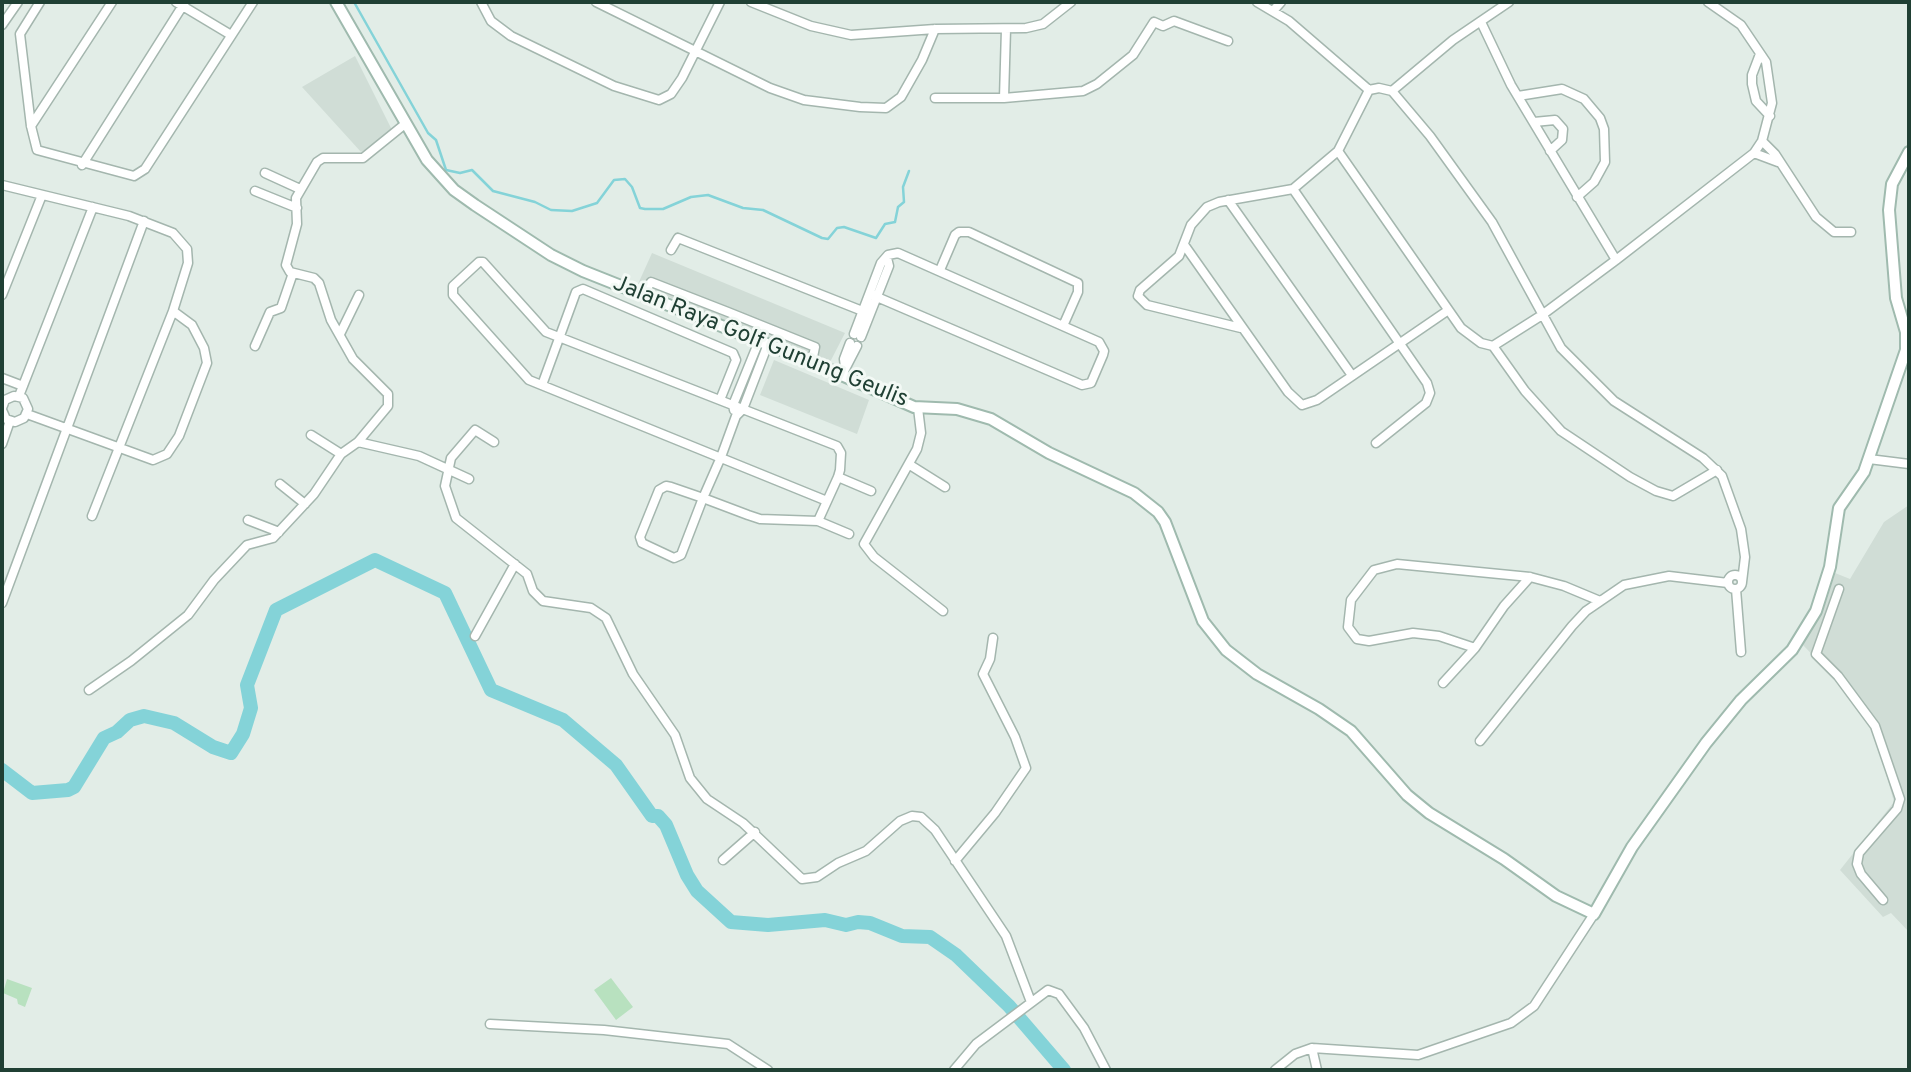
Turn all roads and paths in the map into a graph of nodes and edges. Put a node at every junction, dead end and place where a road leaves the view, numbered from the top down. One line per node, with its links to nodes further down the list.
1 (18, 2): 18 (street)
2 (40, 2): 33 (street)
3 (112, 2): 33 (street)
4 (253, 2): 21 (street)
5 (336, 2): 32 (main road, Jalan Raya Golf Gunung Geulis)
6 (481, 2): 23 (street)
7 (596, 2): 23 (street)
8 (720, 2): 23 (street)
9 (751, 2): 19 (street)
10 (1071, 2): 20 (street)
11 (1257, 2): 16 (street)
12 (1281, 2): 16 (street)
13 (1509, 2): 17 (street)
14 (1708, 2): 24 (street)
15 (181, 3): 21 (street); 40 (street)
16 (1273, 11): 25 (street)
17 (1481, 22): 26 (street); 27 (street)
18 (2, 25)
19 (935, 29): 20 (street); 23 (street)
20 (1006, 29): 29 (street)
21 (231, 35): 40 (street)
22 (1228, 41): 29 (street)
23 (696, 54)
24 (1760, 54): 30 (street); 30 (street)
25 (1369, 90): 26 (street); 35 (street)
26 (1392, 91): 66 (street)
27 (1518, 96): 31 (street); 47 (street)
28 (935, 98): 29 (street)
29 (1003, 98)
30 (1770, 116): 34 (street)
31 (1534, 122): 36 (street); 36 (street)
32 (405, 124): 43 (street); 60 (main road, Jalan Raya Golf Gunung Geulis)
33 (31, 126): 40 (street)
34 (1762, 141): 38 (street); 39 (street)
35 (1338, 150): 44 (street); 62 (street)
36 (1550, 150): 47 (street)
37 (1909, 152): 75 (main road)
38 (1754, 153): 39 (street); 55 (street)
39 (1778, 162): 52 (street)
40 (82, 164)
41 (265, 173): 43 (street)
42 (2, 186): 46 (street)
43 (300, 189): 50 (street)
44 (1293, 189): 48 (street); 76 (street)
45 (255, 191): 50 (street)
46 (42, 195): 49 (street); 58 (street)
47 (1577, 197): 55 (street)
48 (1228, 200): 53 (street); 83 (street)
49 (93, 207): 51 (street); 86 (street)
50 (298, 208): 57 (street)
51 (144, 222): 63 (street); 95 (street)
52 (1851, 232)
53 (1185, 246): 70 (street); 70 (street)
54 (671, 250): 65 (street)
55 (1616, 260): 66 (street)
56 (940, 271): 61 (street); 69 (street); 69 (street)
57 (293, 273): 72 (street); 79 (street)
58 (2, 295)
59 (359, 295): 72 (street)
60 (643, 295): 64 (street); 68 (main road, Jalan Raya Golf Gunung Geulis)
61 (873, 295): 65 (street); 69 (street)
62 (1447, 311): 76 (street); 80 (street)
63 (173, 312): 102 (street); 102 (street)
64 (728, 312): 67 (street); 68 (street)
65 (866, 313): 73 (street)
66 (1542, 315): 80 (street); 109 (street)
67 (739, 317): 71 (street); 81 (street)
68 (723, 326): 71 (main road, Jalan Raya Golf Gunung Geulis)
69 (1063, 326)
70 (1241, 328): 83 (street)
71 (734, 331): 77 (main road, Jalan Raya Golf Gunung Geulis)
72 (340, 334): 98 (street)
73 (857, 336)
74 (559, 338): 85 (street); 85 (street); 88 (street); 88 (street)
75 (1908, 340): 105 (main road)
76 (1400, 342): 83 (street); 100 (street)
77 (763, 343): 81 (main road, Jalan Raya Golf Gunung Geulis); 89 (street); 92 (street)
78 (853, 345): 82 (street)
79 (255, 346)
80 (1493, 346): 109 (street)
81 (812, 362): 82 (main road, Jalan Raya Golf Gunung Geulis)
82 (844, 371): 90 (main road, Jalan Raya Golf Gunung Geulis)
83 (1351, 374)
84 (2, 378): 86 (street)
85 (542, 385): 104 (street)
86 (23, 386): 87 (street)
87 (19, 396): 91 (street); 93 (street)
88 (720, 400): 89 (street)
89 (733, 405): 92 (street)
90 (918, 408): 107 (street); 141 (main road, Jalan Raya Golf Gunung Geulis)
91 (2, 409): 94 (street)
92 (739, 413): 104 (street); 110 (street)
93 (27, 414): 94 (street); 95 (street)
94 (10, 421): 96 (street)
95 (65, 427): 102 (street); 128 (street)
96 (4, 432): 101 (street)
97 (311, 435): 103 (street)
98 (358, 442): 103 (street); 108 (street)
99 (494, 442): 108 (street)
100 (1376, 443)
101 (2, 444)
102 (119, 448): 118 (street)
103 (341, 454): 117 (street)
104 (721, 457): 115 (street); 116 (street)
105 (1869, 459): 106 (street); 141 (main road)
106 (1909, 464)
107 (910, 465): 113 (street); 129 (street)
108 (447, 468): 111 (street); 123 (street)
109 (1717, 470): 125 (street)
110 (838, 477): 114 (street); 116 (street)
111 (469, 479)
112 (280, 484): 117 (street)
113 (945, 487)
114 (871, 491)
115 (703, 498): 115 (street); 120 (street)
116 (827, 501): 120 (street)
117 (305, 504): 121 (street)
118 (92, 516)
119 (248, 520): 121 (street)
120 (818, 521): 122 (street)
121 (279, 532): 135 (street)
122 (849, 534)
123 (515, 564): 130 (street); 137 (street)
124 (1530, 577): 127 (street); 132 (street); 132 (street)
125 (1735, 585): 127 (street); 133 (street)
126 (1839, 589): 140 (street)
127 (1600, 601): 136 (street)
128 (2, 603)
129 (943, 611)
130 (475, 636)
131 (993, 638): 139 (street)
132 (1475, 648): 134 (street)
133 (1741, 652)
134 (1443, 684)
135 (89, 690)
136 (1480, 741)
137 (755, 832): 138 (street); 139 (street)
138 (723, 860)
139 (956, 861): 142 (street)
140 (1883, 900)
141 (1594, 914): 144 (street)
142 (1031, 1002): 146 (street); 147 (street)
143 (490, 1024): 145 (street)
144 (1312, 1048): 148 (street); 149 (street)
145 (768, 1070)
146 (954, 1070)
147 (1106, 1070)
148 (1275, 1070)
149 (1317, 1070)

